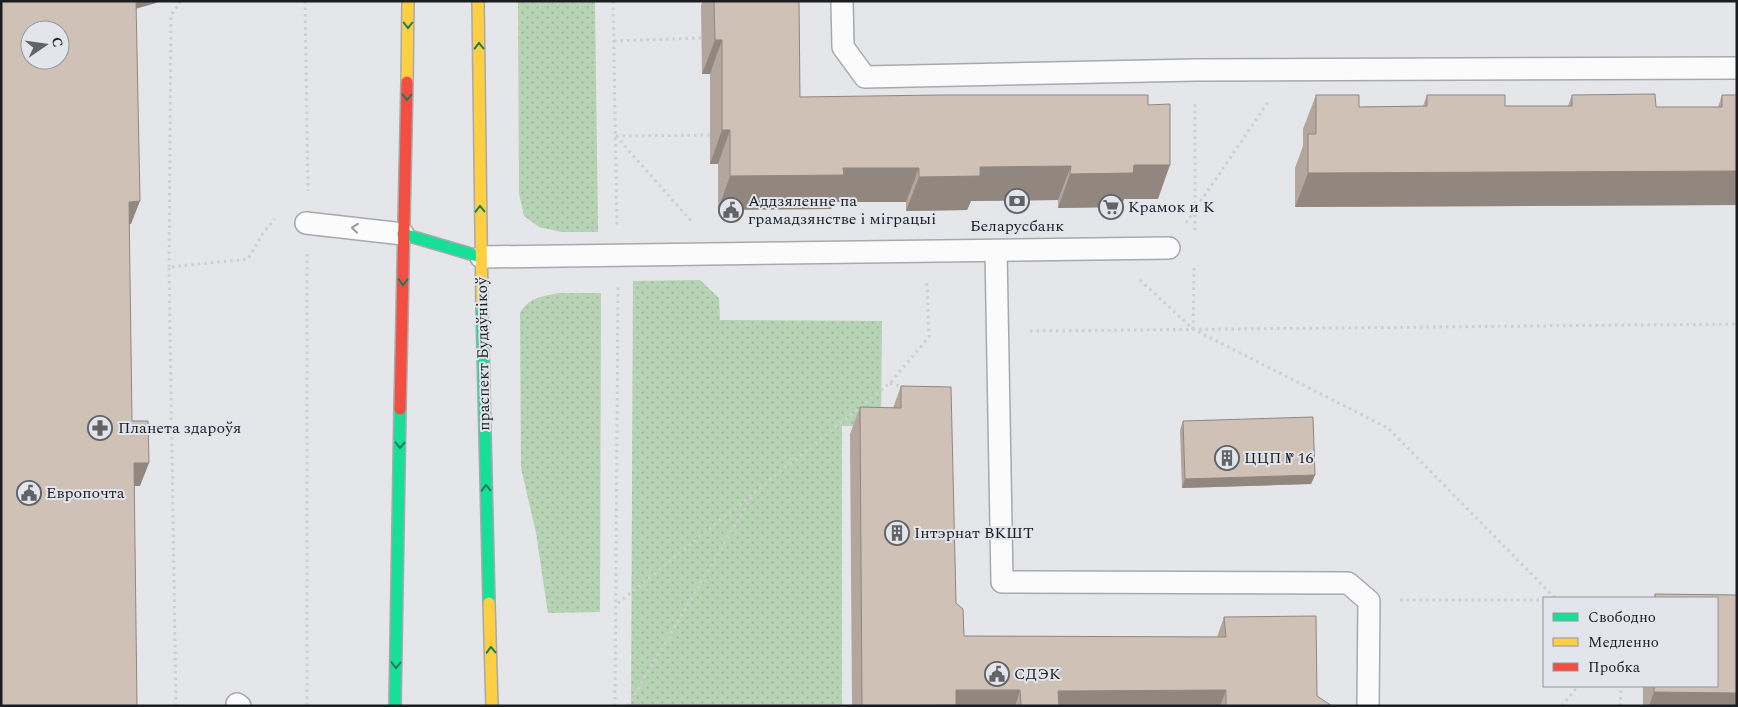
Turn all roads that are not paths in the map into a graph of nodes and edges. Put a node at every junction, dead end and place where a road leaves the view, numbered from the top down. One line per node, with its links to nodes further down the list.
1 (408, 1): 6 (main road, one-way to 6)
2 (478, 1): 9 (main road, праспект Будаўнікоў, one-way to 2)
3 (842, 1): 4 (lane)
4 (1737, 68)
5 (306, 223): 6 (lane, one-way to 5)
6 (403, 234): 9 (main road); 10 (main road, one-way to 10)
7 (1168, 248): 8 (lane)
8 (996, 251): 9 (lane); 12 (lane)
9 (481, 258): 11 (main road, праспект Будаўнікоў, one-way to 9)
10 (395, 706)
11 (492, 706)
12 (1368, 706)

